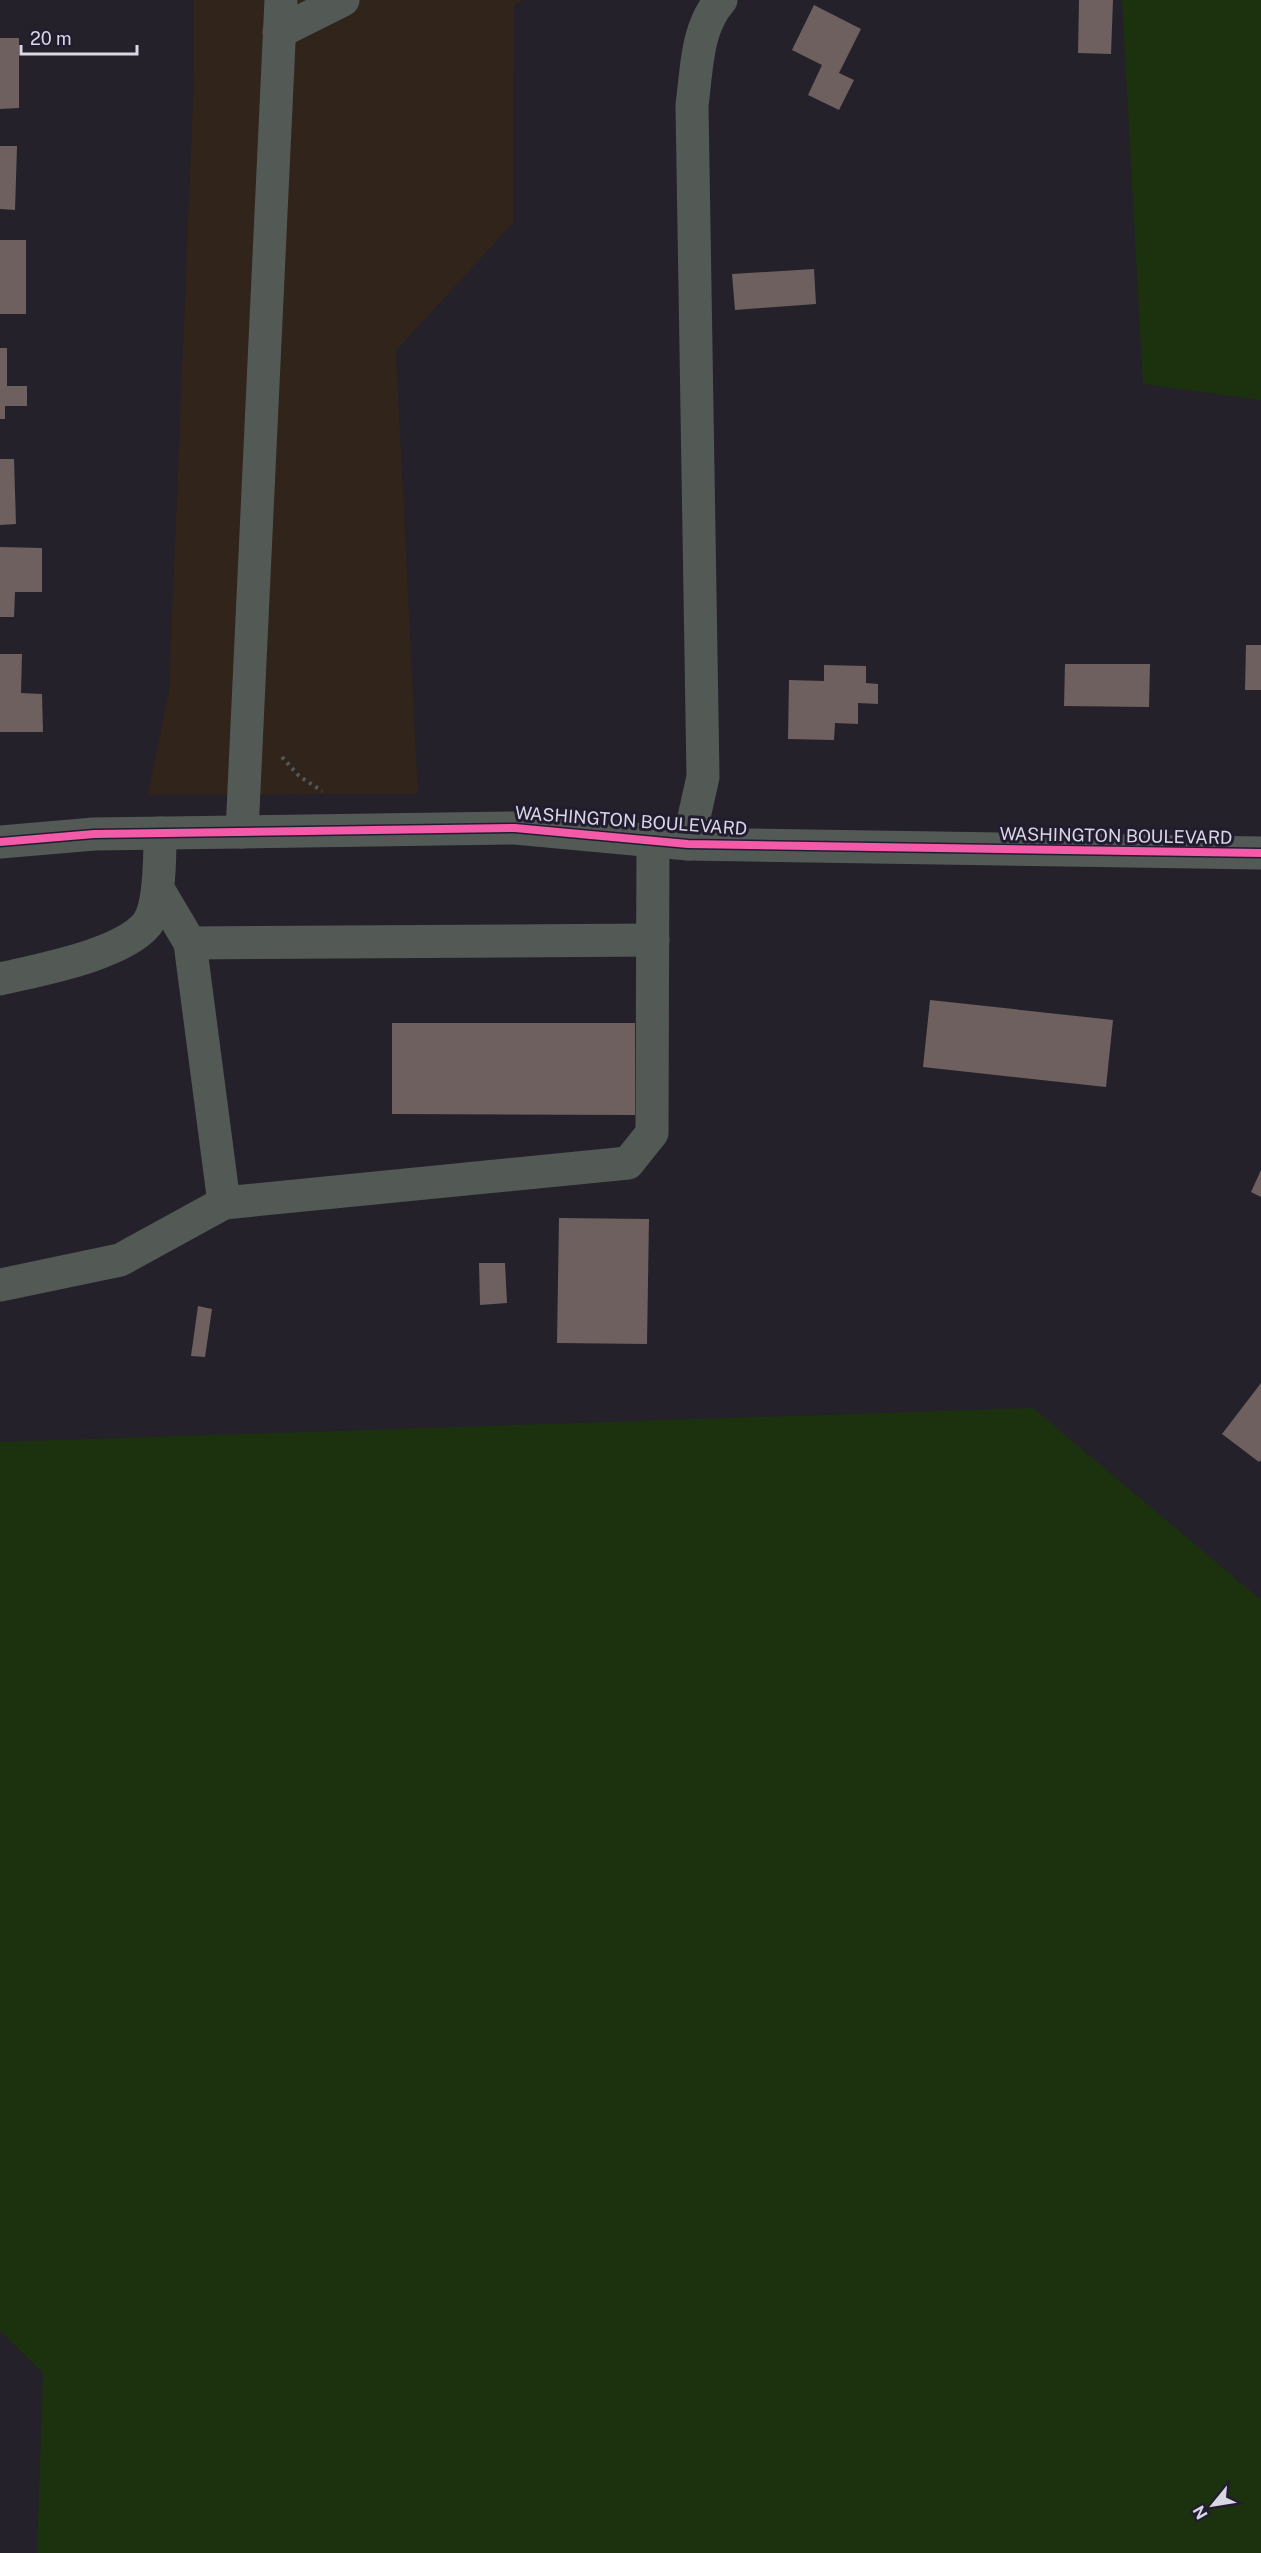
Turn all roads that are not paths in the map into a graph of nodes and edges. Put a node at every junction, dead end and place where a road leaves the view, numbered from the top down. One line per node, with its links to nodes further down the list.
1 (343, 0): 3 (street)
2 (721, 0): 8 (street)
3 (280, 16): 4 (street)
4 (242, 831): 5 (street, WASHINGTON BOULEVARD); 6 (street, WASHINGTON BOULEVARD)
5 (160, 833): 7 (street, WASHINGTON BOULEVARD); 10 (street)
6 (653, 841): 8 (street, WASHINGTON BOULEVARD); 11 (street)
7 (0, 842)
8 (688, 844): 9 (street, WASHINGTON BOULEVARD)
9 (1261, 853)
10 (158, 889): 12 (street); 13 (street)
11 (653, 940): 12 (street); 14 (street)
12 (190, 943): 14 (street)
13 (0, 979)
14 (224, 1203): 15 (street)
15 (0, 1285)

